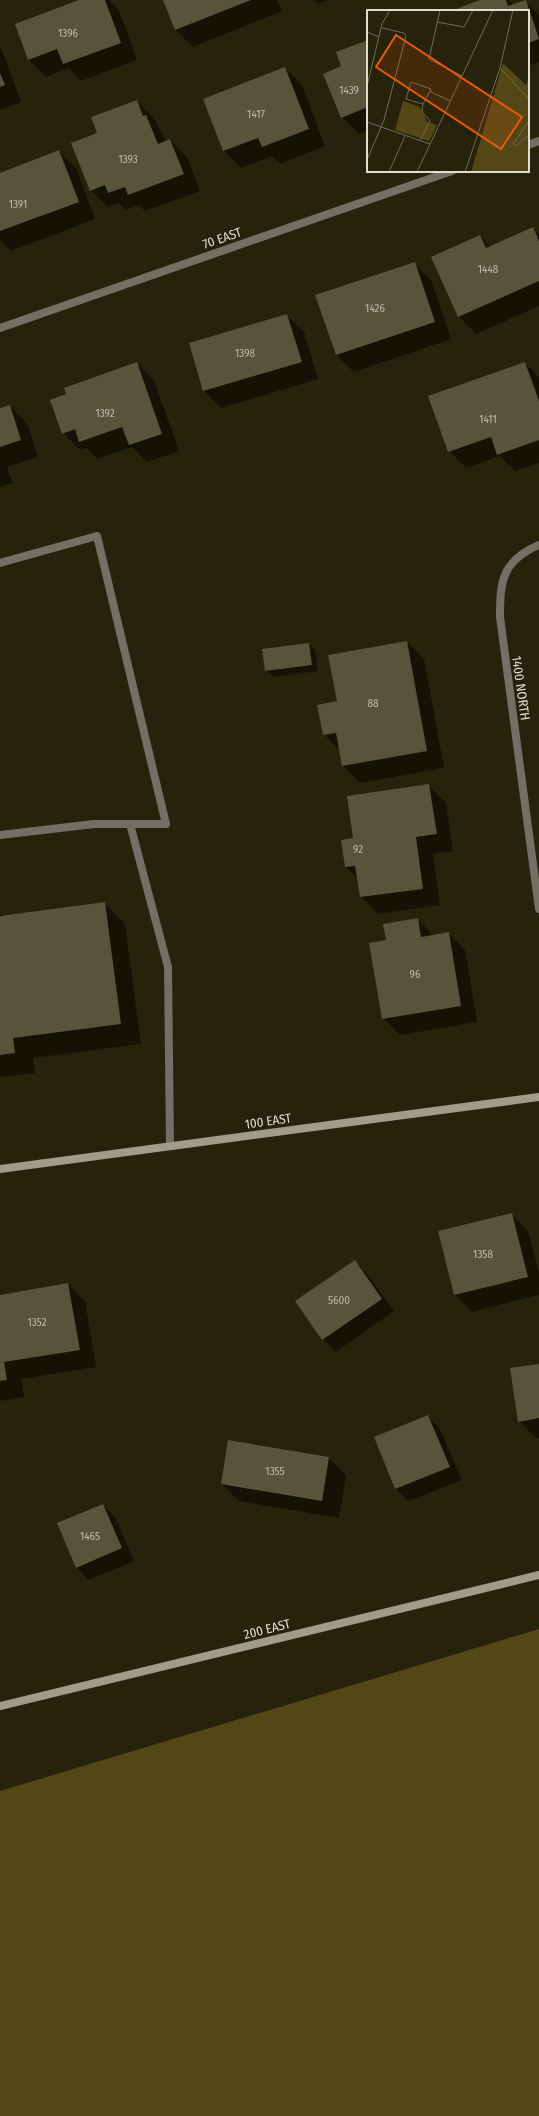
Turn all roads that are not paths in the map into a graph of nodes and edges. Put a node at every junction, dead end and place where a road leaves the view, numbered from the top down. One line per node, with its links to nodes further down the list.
1 (539, 141): 2 (street)
2 (529, 144)
3 (449, 172): 4 (street, 70 EAST)
4 (0, 328)
5 (539, 545): 9 (street, 1400 NORTH)
6 (0, 563): 7 (street)
7 (130, 824): 8 (street); 11 (street)
8 (0, 835)
9 (539, 909)
10 (539, 1097): 11 (street, 100 EAST)
11 (170, 1146): 12 (street, 100 EAST)
12 (0, 1169)
13 (539, 1574): 14 (street, 200 EAST)
14 (0, 1706)

